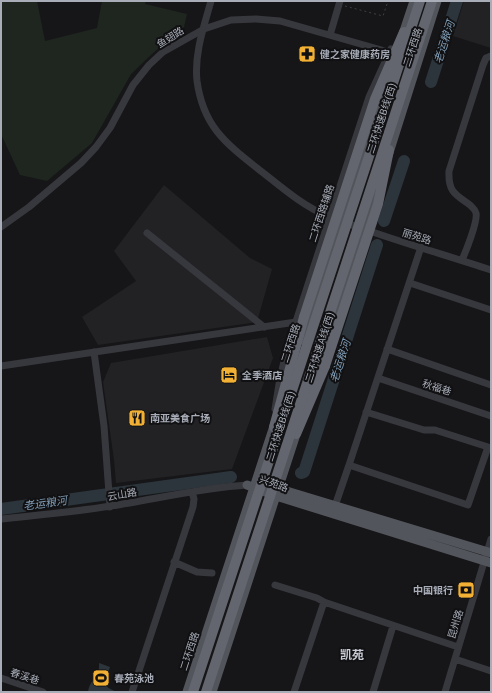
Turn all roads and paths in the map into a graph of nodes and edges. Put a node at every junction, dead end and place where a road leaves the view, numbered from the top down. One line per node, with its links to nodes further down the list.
1 (211, 1): 8 (street, 丽苑路)
2 (388, 1): 7 (path)
3 (414, 1): 10 (main road, 二环西路)
4 (419, 1): 23 (highway, bridge); 55 (highway, 二环快速B线(西), bridge)
5 (432, 1): 12 (highway, 二环快速A线(西), bridge)
6 (437, 1): 12 (main road, 二环西路)
7 (340, 3): 9 (street)
8 (204, 29): 9 (street, 鱼翅路); 13 (street, 丽苑路); 15 (street, 鱼翅路)
9 (330, 35): 10 (street, 鱼翅路)
10 (393, 53): 12 (street, 鱼翅路); 13 (street, 二环西路辅路); 14 (main road, 二环西路)
11 (491, 56): 19 (street)
12 (415, 64): 16 (main road, 二环西路); 33 (highway, bridge); 56 (highway, 二环快速A线(西), bridge)
13 (330, 217): 14 (street, 丽苑路); 23 (street, 二环西路辅路)
14 (339, 220): 16 (street, 丽苑路); 32 (main road, 二环西路)
15 (1, 227)
16 (364, 229): 18 (street, 丽苑路); 33 (main road, 二环西路)
17 (147, 233): 24 (street)
18 (421, 247): 19 (street, 丽苑路); 21 (street)
19 (462, 260): 20 (street, 丽苑路)
20 (491, 270)
21 (410, 283): 22 (street); 25 (street)
22 (491, 310)
23 (300, 320): 24 (street); 32 (highway)
24 (264, 327): 26 (street)
25 (387, 350): 28 (street); 29 (street)
26 (94, 352): 27 (street); 38 (street)
27 (1, 366)
28 (378, 378): 30 (street); 31 (street, 秋福巷)
29 (491, 385)
30 (366, 412): 34 (street); 34 (street)
31 (491, 416)
32 (274, 427): 35 (main road, 二环西路)
33 (296, 434): 37 (main road, 二环西路)
34 (349, 465): 39 (street)
35 (252, 486): 36 (street, 云山路); 37 (main road, 兴苑路); 54 (main road, 二环西路)
36 (192, 492): 38 (street, 云山路); 43 (street)
37 (277, 492): 39 (main road, 兴苑路); 42 (main road, 兴苑路); 57 (main road, 二环西路)
38 (110, 506): 40 (street, 云山路)
39 (335, 506): 42 (main road, 兴苑路)
40 (1, 519)
41 (491, 539): 42 (street, 昆州路)
42 (488, 557): 48 (street, 昆州路)
43 (174, 562): 44 (street); 53 (street)
44 (212, 573)
45 (275, 585): 46 (street)
46 (324, 602): 47 (street); 58 (street)
47 (393, 626): 48 (street); 59 (street)
48 (458, 648): 49 (street, 昆州路)
49 (455, 659): 50 (street); 60 (street, 昆州路)
50 (491, 671)
51 (1, 678): 52 (street, 春溪巷)
52 (43, 692)
53 (132, 692)
54 (187, 692)
55 (193, 692)
56 (206, 692)
57 (212, 692)
58 (294, 692)
59 (373, 692)
60 (445, 692)

